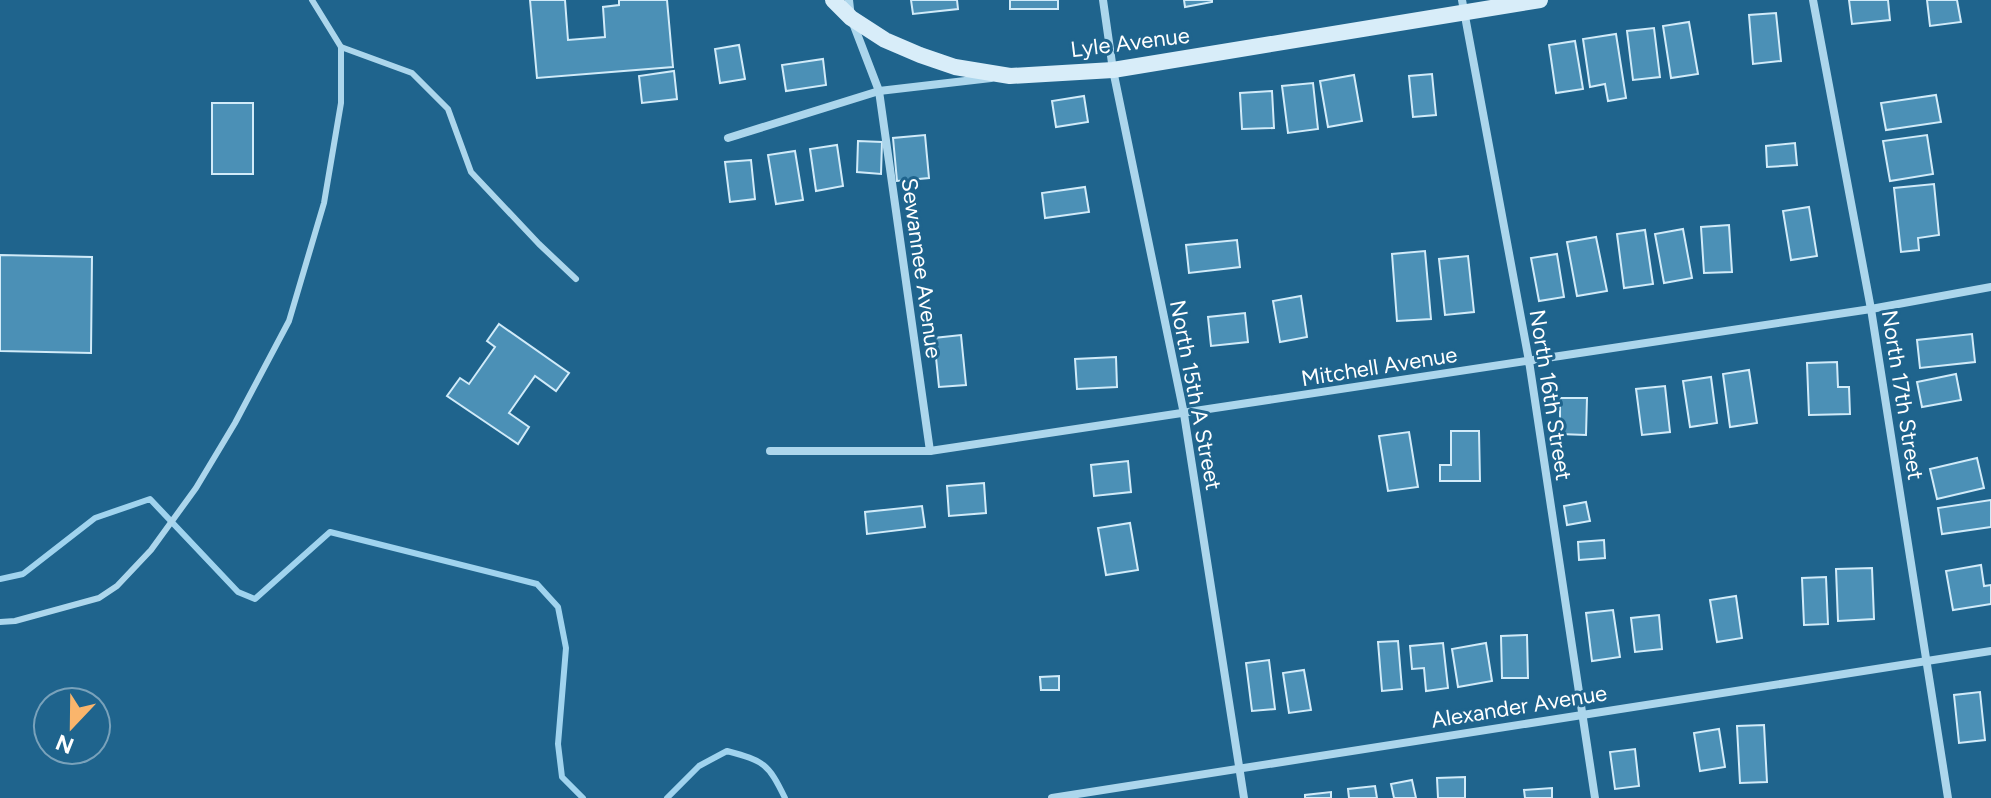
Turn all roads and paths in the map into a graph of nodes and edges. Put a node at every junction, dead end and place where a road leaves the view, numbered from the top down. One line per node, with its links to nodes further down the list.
1 (312, 0): 9 (lane)
2 (833, 0): 8 (main road)
3 (849, 0): 8 (street, Sewannee Avenue)
4 (1103, 0): 10 (street, North 15th A Street)
5 (1540, 0): 7 (main road, Lyle Avenue)
6 (1813, 0): 16 (street, North 17th Street)
7 (1463, 6): 10 (main road, Lyle Avenue); 17 (street, North 16th Street)
8 (851, 18): 11 (main road); 12 (street, Sewannee Avenue)
9 (341, 47): 14 (lane); 21 (lane)
10 (1113, 70): 11 (main road, Lyle Avenue); 18 (street, North 15th A Street)
11 (1010, 76): 12 (street, Lyle Avenue)
12 (879, 91): 13 (street, Lyle Avenue); 20 (street, Sewannee Avenue)
13 (728, 138)
14 (576, 279)
15 (1991, 287): 16 (street, Mitchell Avenue)
16 (1871, 309): 17 (street, Mitchell Avenue); 23 (street, North 17th Street)
17 (1529, 361): 18 (street, Mitchell Avenue); 24 (street, North 16th Street)
18 (1184, 414): 20 (street, Mitchell Avenue); 25 (street, North 15th A Street)
19 (770, 451): 20 (street, Mitchell Avenue)
20 (930, 451)
21 (0, 622)
22 (1991, 651): 23 (street, Alexander Avenue)
23 (1927, 662): 24 (street, Alexander Avenue); 29 (street, North 17th Street)
24 (1582, 714): 25 (street, Alexander Avenue); 28 (street, North 16th Street)
25 (1240, 768): 26 (street, Alexander Avenue); 27 (street, North 15th A Street)
26 (1052, 798)
27 (1244, 798)
28 (1595, 798)
29 (1948, 798)

